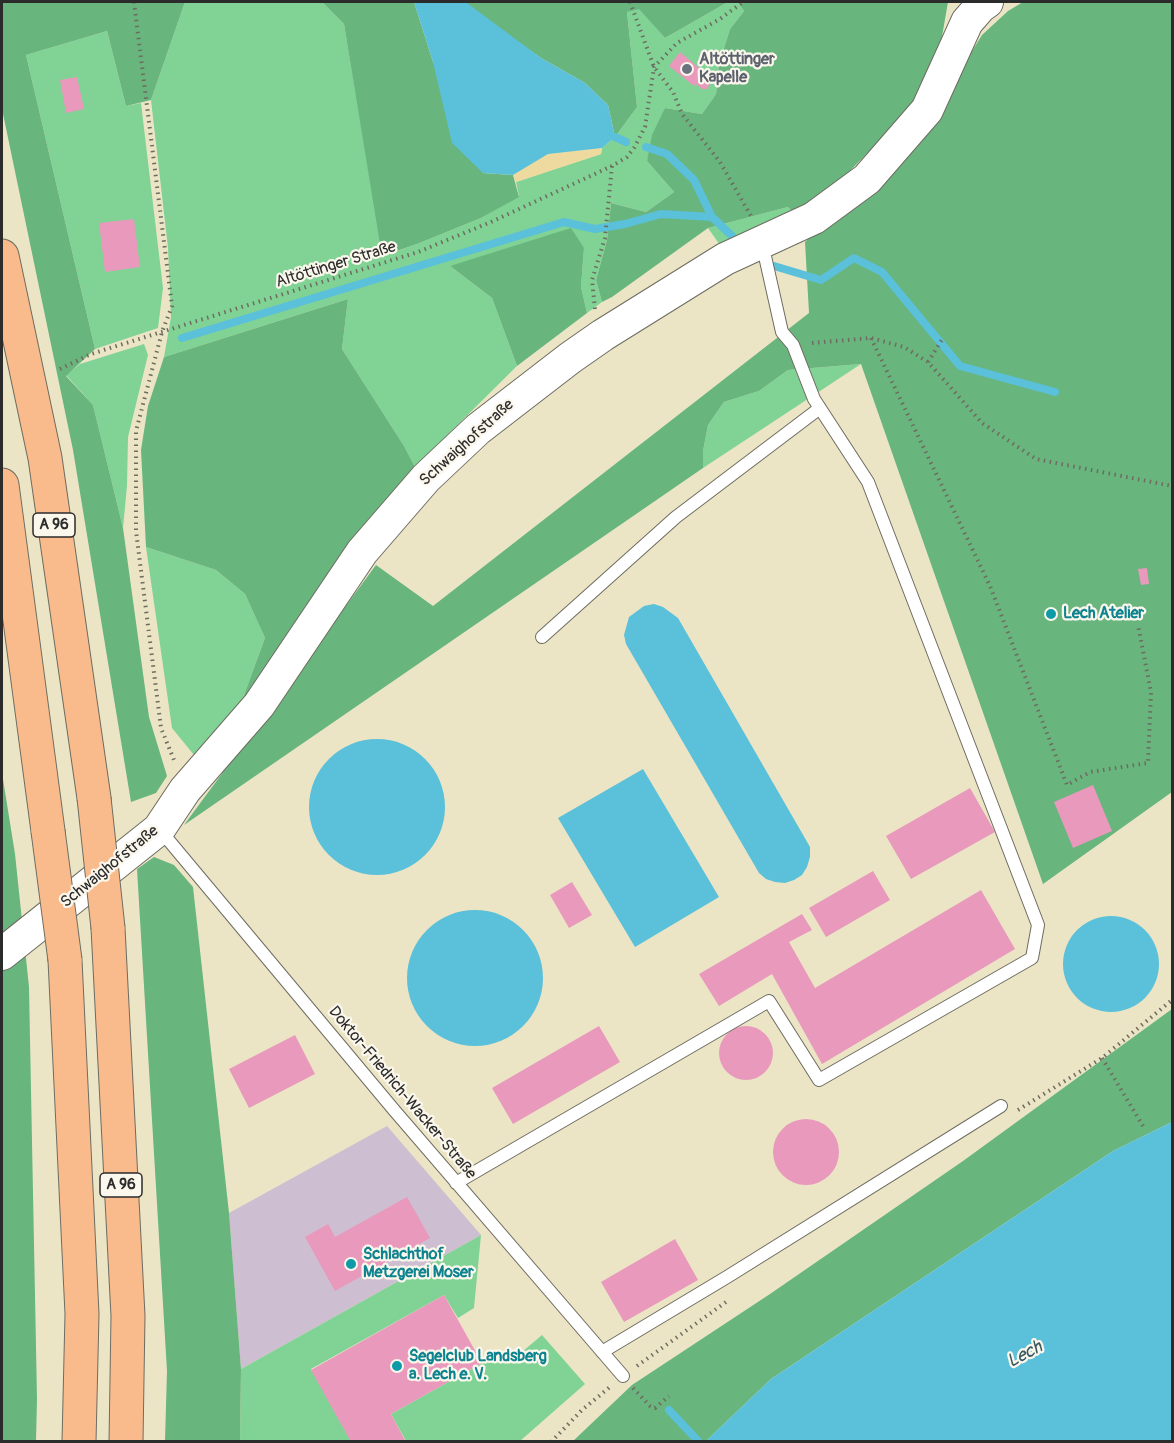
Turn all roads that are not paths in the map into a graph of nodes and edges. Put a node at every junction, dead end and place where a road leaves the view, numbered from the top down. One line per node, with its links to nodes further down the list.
1 (981, 3): 2 (street, Schwaighofstraße)
2 (762, 242): 4 (lane); 7 (street, Schwaighofstraße)
3 (2, 256): 14 (highway, A 96, bridge)
4 (820, 408): 6 (lane); 10 (lane)
5 (2, 484): 13 (highway, A 96, bridge)
6 (542, 637)
7 (159, 829): 8 (street, Schwaighofstraße); 10 (lane, Doktor-Friedrich-Wacker-Straße)
8 (2, 954)
9 (1001, 1106): 11 (lane)
10 (456, 1183): 11 (lane, Doktor-Friedrich-Wacker-Straße)
11 (602, 1352): 12 (lane, Doktor-Friedrich-Wacker-Straße)
12 (622, 1376)
13 (79, 1442)
14 (126, 1442)

